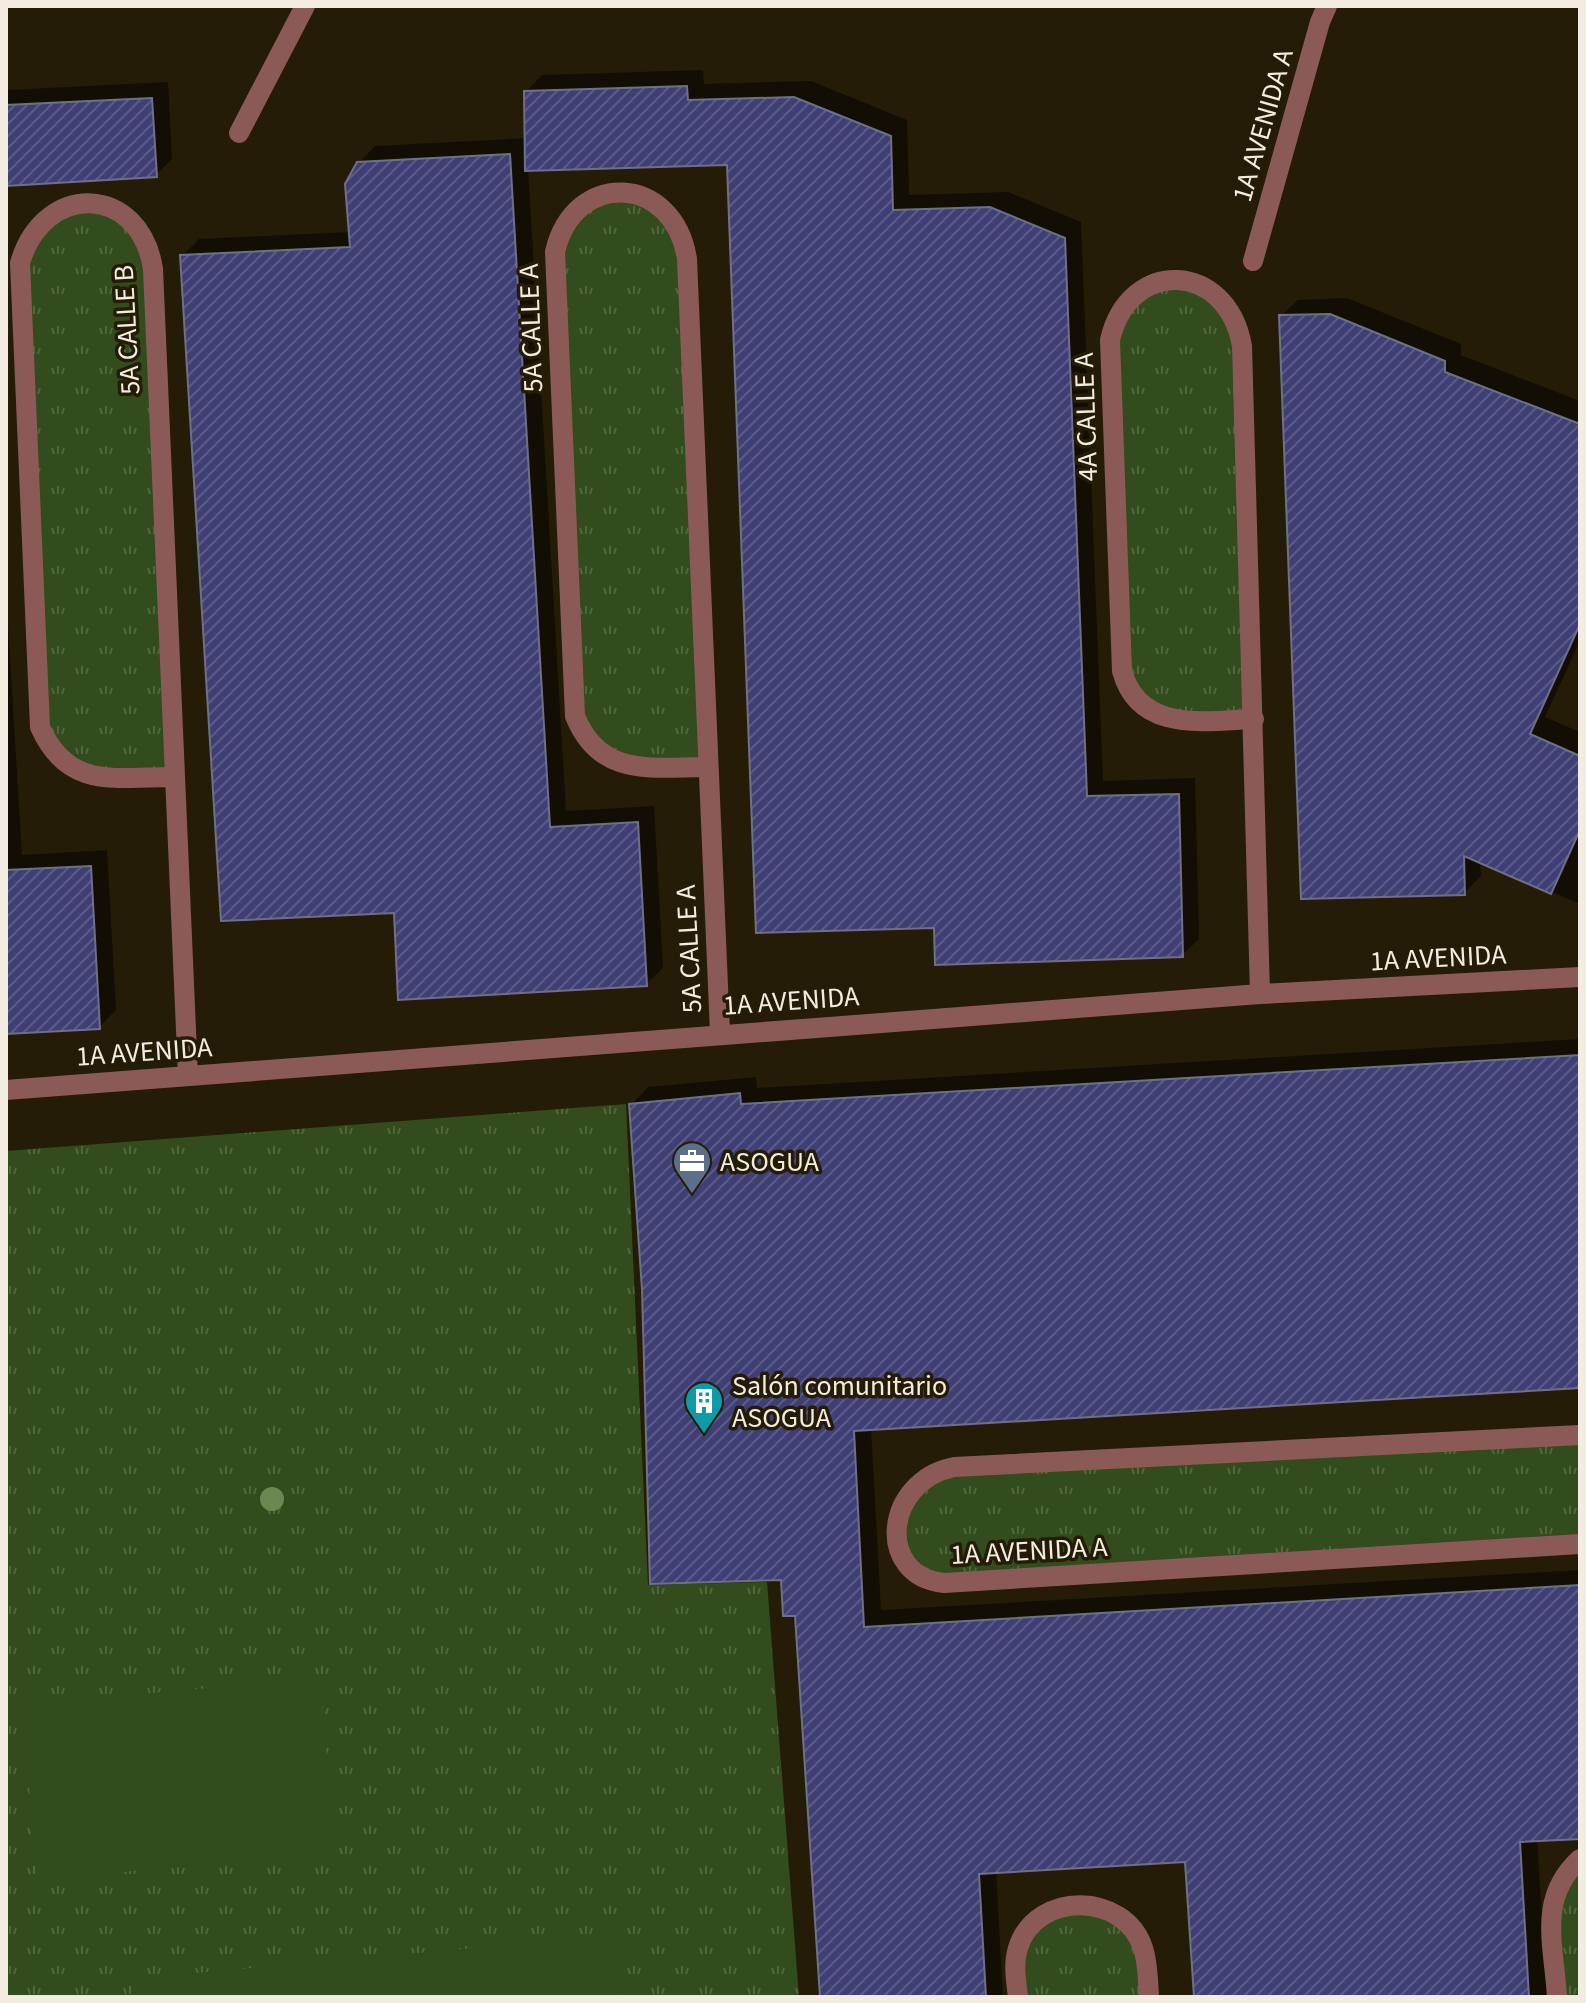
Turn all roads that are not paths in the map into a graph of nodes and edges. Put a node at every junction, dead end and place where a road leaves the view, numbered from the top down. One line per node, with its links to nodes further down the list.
1 (305, 6): 3 (street)
2 (1327, 6): 4 (street, 1A AVENIDA A)
3 (239, 133)
4 (1253, 261)
5 (1254, 719): 5 (street, 4A CALLE A); 9 (street, 4A CALLE A)
6 (707, 767): 6 (street, 5A CALLE A); 10 (street, 5A CALLE A)
7 (173, 777): 7 (street, 5A CALLE B); 11 (street, 5A CALLE B)
8 (1580, 977): 9 (street, 1A AVENIDA)
9 (1260, 994): 10 (street, 1A AVENIDA)
10 (720, 1033): 11 (street, 1A AVENIDA)
11 (188, 1076): 12 (street, 1A AVENIDA)
12 (6, 1090)
13 (1580, 1435): 14 (street, 1A AVENIDA A)
14 (1580, 1544)
15 (1580, 1859): 18 (street)
16 (1018, 1997): 17 (street)
17 (1149, 1997)
18 (1557, 1997)

